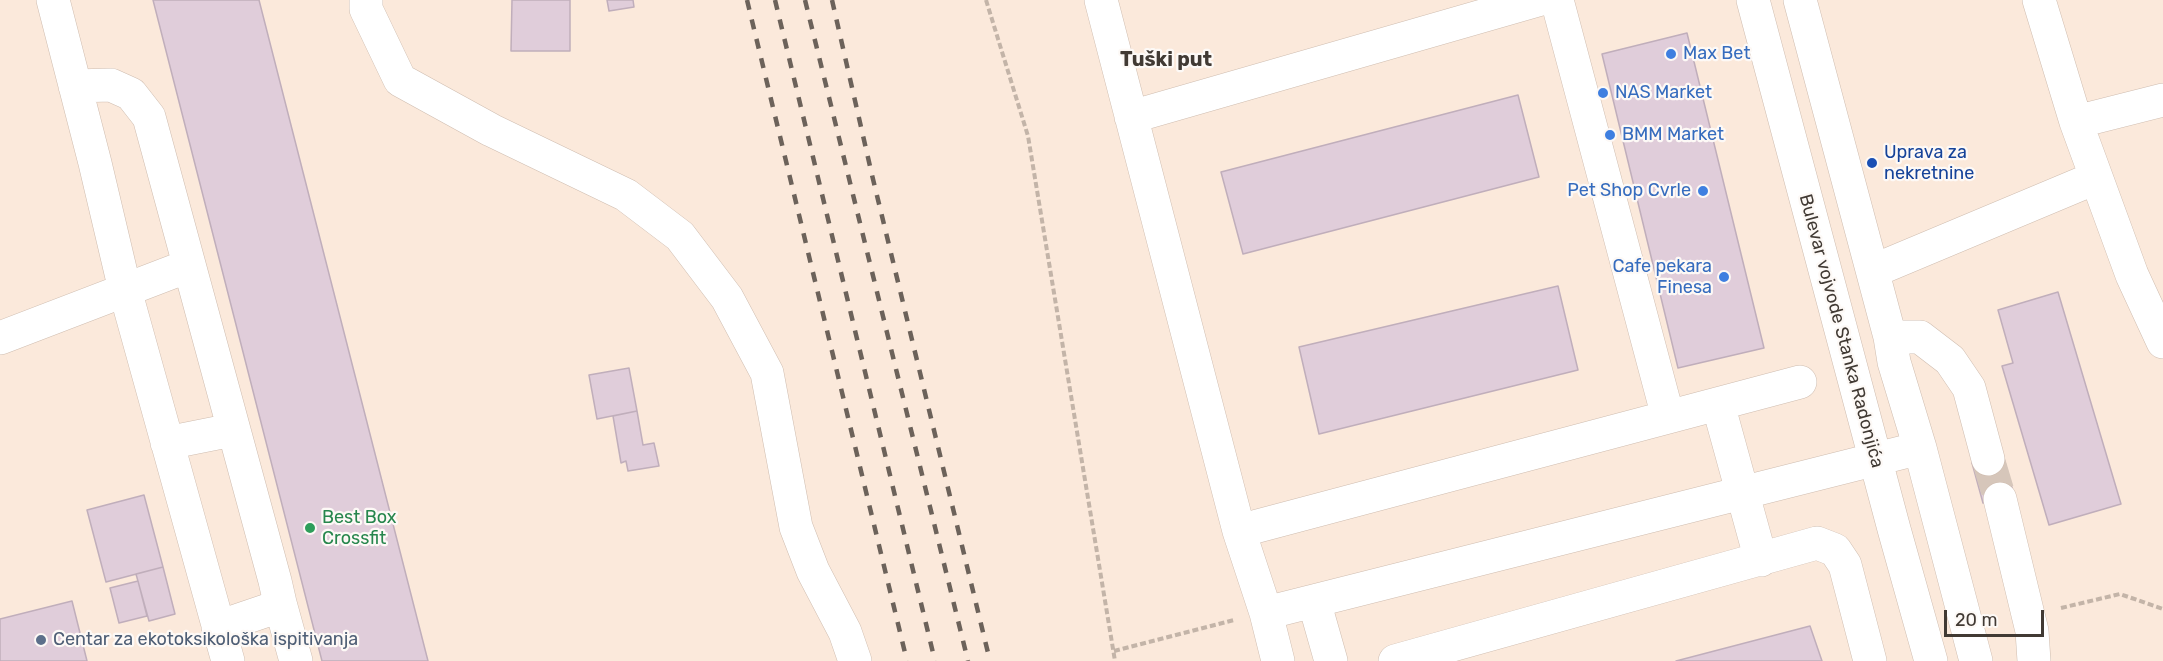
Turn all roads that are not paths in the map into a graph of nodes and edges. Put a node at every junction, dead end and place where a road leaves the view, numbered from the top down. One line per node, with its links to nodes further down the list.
1 (53, 0): 9 (street)
2 (366, 0): 38 (street)
3 (1101, 0): 11 (street)
4 (1538, 0): 11 (street)
5 (1557, 0): 22 (street)
6 (1753, 0): 26 (street, Bulevar vojvode Stanka Radonjića)
7 (1800, 0): 15 (street)
8 (2039, 0): 12 (street)
9 (75, 86): 14 (street); 16 (street)
10 (2163, 100): 12 (street)
11 (1131, 117): 30 (street)
12 (2076, 122): 13 (street)
13 (2095, 178): 15 (street); 19 (street)
14 (188, 266): 16 (street); 23 (street)
15 (1873, 271): 17 (street)
16 (125, 290): 18 (street); 24 (street)
17 (1890, 336): 25 (street); 27 (street)
18 (0, 338)
19 (2163, 342)
20 (1800, 382): 21 (street)
21 (1718, 404): 22 (street); 28 (street)
22 (1668, 417): 30 (street)
23 (232, 430): 24 (street); 33 (street)
24 (167, 443): 35 (street)
25 (1920, 448): 26 (street); 44 (street)
26 (1876, 459): 28 (street); 43 (street, Bulevar vojvode Stanka Radonjića)
27 (1988, 459)
28 (1744, 494): 31 (street); 32 (street)
29 (2000, 499): 45 (street)
30 (1239, 531): 34 (street)
31 (1761, 560): 41 (street); 42 (street)
32 (1314, 601): 34 (street); 40 (street)
33 (280, 603): 35 (street); 37 (street)
34 (1266, 613): 39 (street)
35 (218, 627): 36 (street)
36 (228, 661)
37 (296, 661)
38 (855, 661)
39 (1278, 661)
40 (1331, 661)
41 (1395, 661)
42 (1870, 661)
43 (1931, 661)
44 (1976, 661)
45 (2034, 661)

